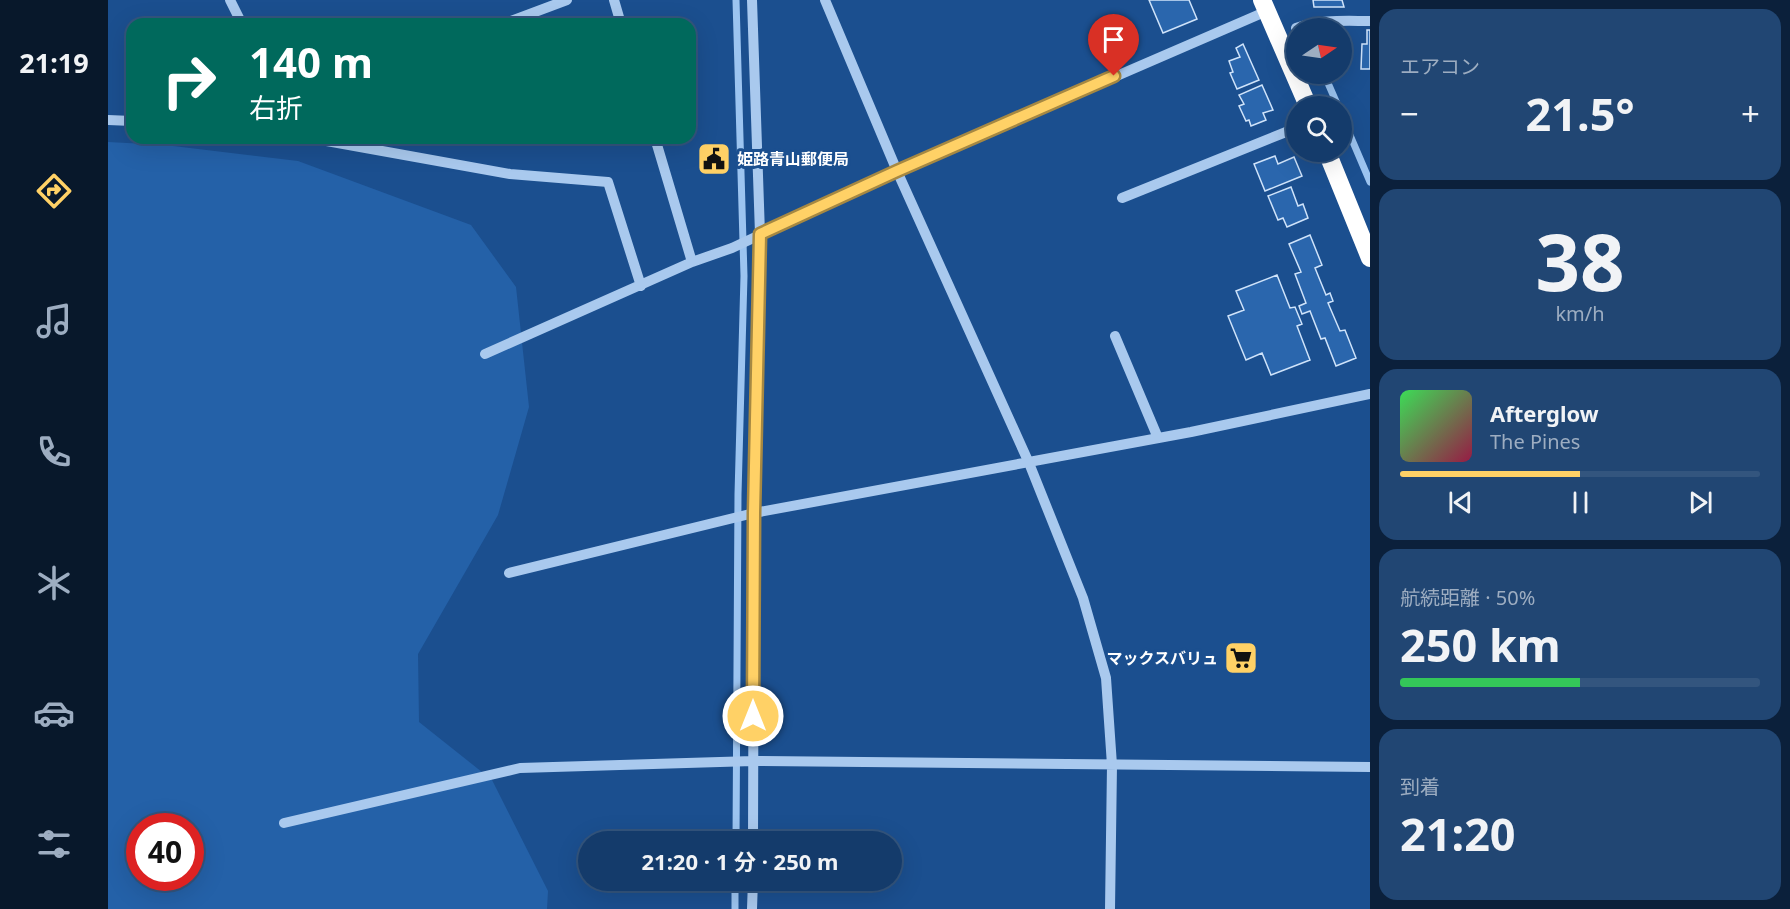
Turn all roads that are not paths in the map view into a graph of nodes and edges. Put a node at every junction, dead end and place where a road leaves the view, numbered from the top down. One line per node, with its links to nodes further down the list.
1 (230, 0): 7 (street)
2 (567, 0): 8 (street)
3 (614, 0): 9 (street)
4 (752, 0): 23 (street)
5 (825, 0): 21 (street)
6 (1264, 5): 13 (highway); 21 (street)
7 (239, 18)
8 (519, 18)
9 (619, 18)
10 (1352, 21): 11 (street)
11 (1370, 21)
12 (1286, 33): 13 (street)
13 (1277, 36): 14 (highway)
14 (1304, 96)
15 (108, 120): 16 (street)
16 (126, 121)
17 (1286, 133): 22 (street)
18 (343, 144): 26 (street)
19 (657, 144): 25 (street)
20 (1331, 162): 24 (highway)
21 (897, 171): 23 (street); 31 (street)
22 (1122, 198)
23 (760, 234): 25 (street); 32 (street)
24 (1370, 258)
25 (692, 262): 26 (street)
26 (641, 286): 28 (street)
27 (1115, 336): 30 (street)
28 (485, 354)
29 (1370, 394): 30 (street)
30 (1158, 438): 31 (street)
31 (1029, 463): 32 (street); 35 (street)
32 (754, 513): 33 (street); 34 (street)
33 (509, 573)
34 (753, 761): 35 (street); 37 (street); 38 (street)
35 (1112, 765): 36 (street); 41 (street)
36 (1370, 766)
37 (284, 823)
38 (753, 831)
39 (753, 891): 40 (street)
40 (752, 909)
41 (1110, 909)

